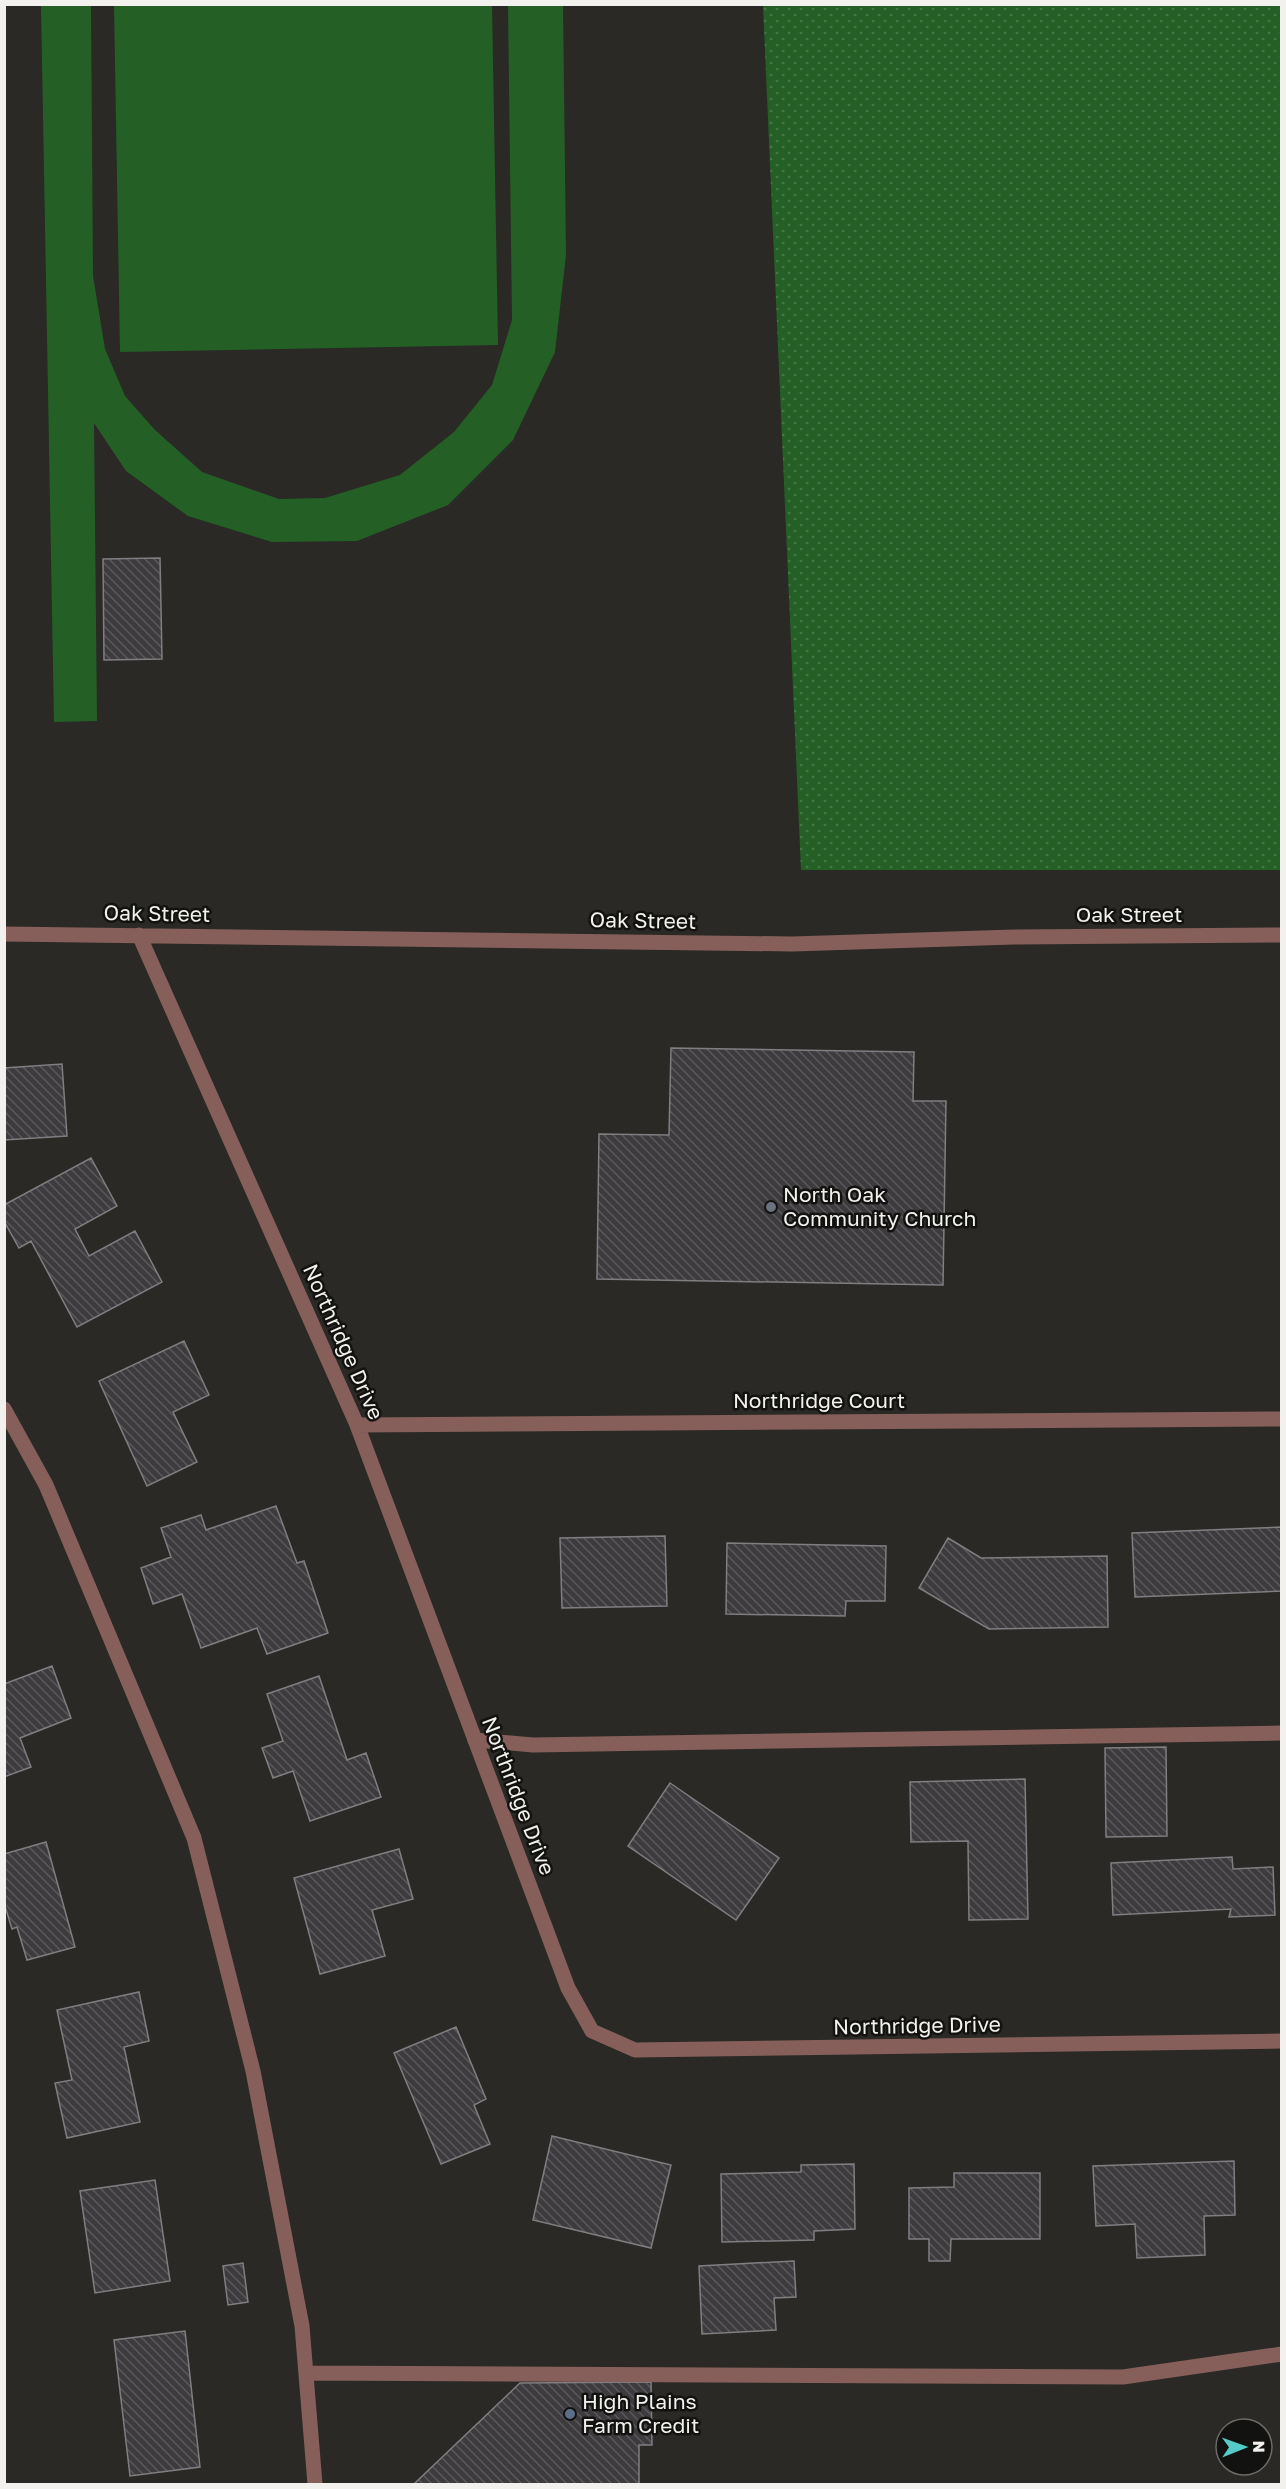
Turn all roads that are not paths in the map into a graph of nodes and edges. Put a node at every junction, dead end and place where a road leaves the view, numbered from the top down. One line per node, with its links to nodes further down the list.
1 (4, 934): 2 (street, Oak Street)
2 (139, 935): 3 (street, Oak Street); 6 (street, Northridge Drive)
3 (1281, 935)
4 (4, 1409): 11 (street)
5 (1281, 1419): 6 (street, Northridge Court)
6 (357, 1425): 8 (street, Northridge Drive)
7 (1281, 1733): 8 (street)
8 (475, 1740): 9 (street, Northridge Drive)
9 (1281, 2041)
10 (1281, 2354): 11 (street)
11 (306, 2373): 12 (street)
12 (315, 2484)

